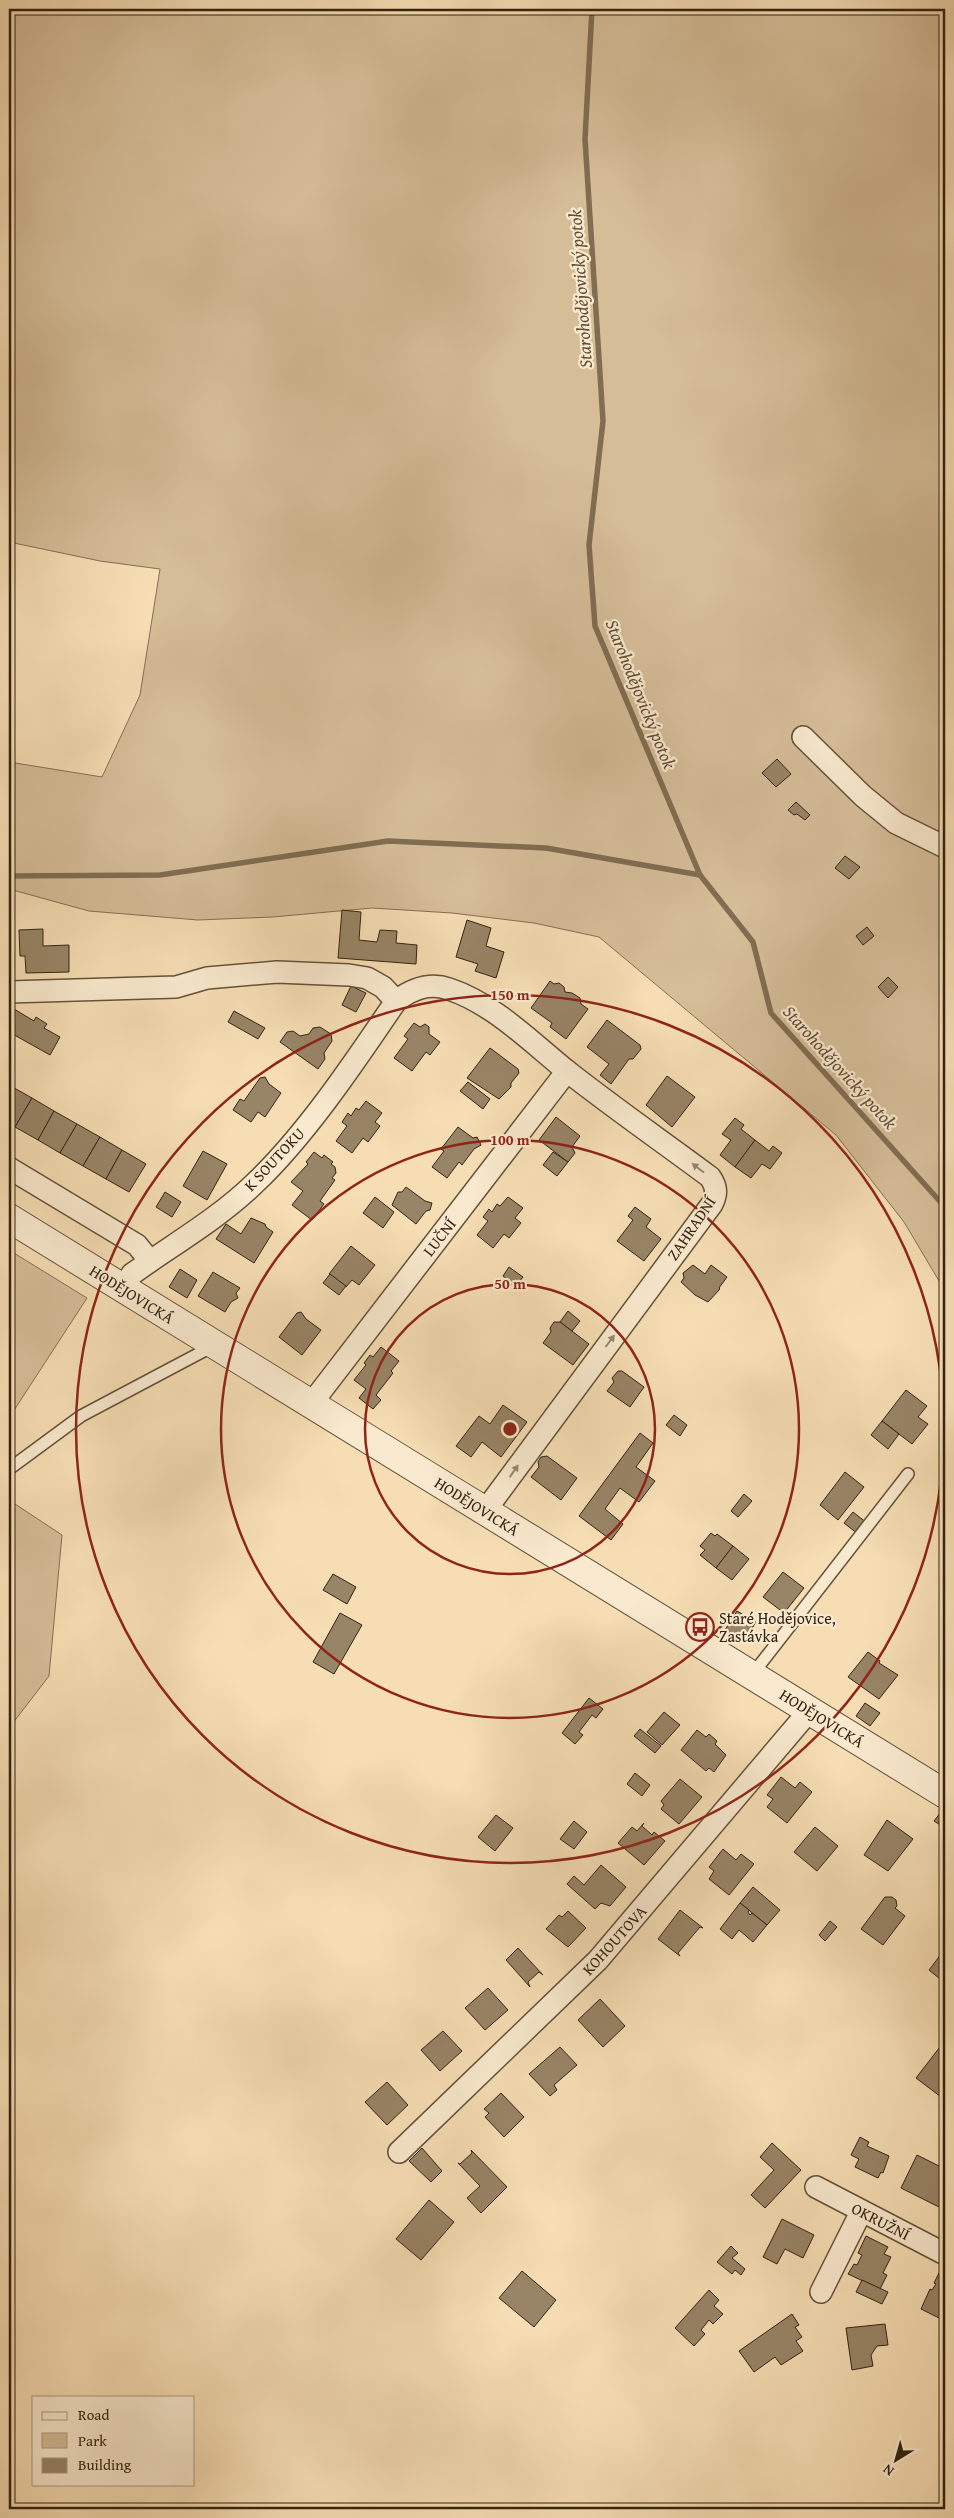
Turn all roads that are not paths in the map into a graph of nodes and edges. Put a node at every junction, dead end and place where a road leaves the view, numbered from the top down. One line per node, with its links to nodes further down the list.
1 (803, 737): 2 (street)
2 (945, 847)
3 (9, 992): 4 (street)
4 (396, 1001): 5 (street, ZAHRADNÍ); 8 (street, K SOUTOKU)
5 (567, 1071): 11 (street, LUČNÍ); 14 (street, ZAHRADNÍ, one-way to 5)
6 (9, 1168): 8 (street)
7 (9, 1218): 9 (street, HODĚJOVICKÁ)
8 (150, 1261): 9 (street, K SOUTOKU)
9 (123, 1288): 10 (street, HODĚJOVICKÁ)
10 (215, 1345): 11 (street, HODĚJOVICKÁ); 12 (lane)
11 (311, 1404): 14 (street, HODĚJOVICKÁ)
12 (9, 1469)
13 (908, 1474): 15 (lane)
14 (485, 1511): 15 (street, HODĚJOVICKÁ)
15 (752, 1675): 16 (street, HODĚJOVICKÁ)
16 (810, 1710): 17 (street, HODĚJOVICKÁ); 18 (street, KOHOUTOVA)
17 (945, 1794)
18 (399, 2152)
19 (816, 2188): 20 (street, OKRUŽNÍ)
20 (861, 2212): 21 (street, OKRUŽNÍ); 22 (street)
21 (945, 2254)
22 (821, 2292)

